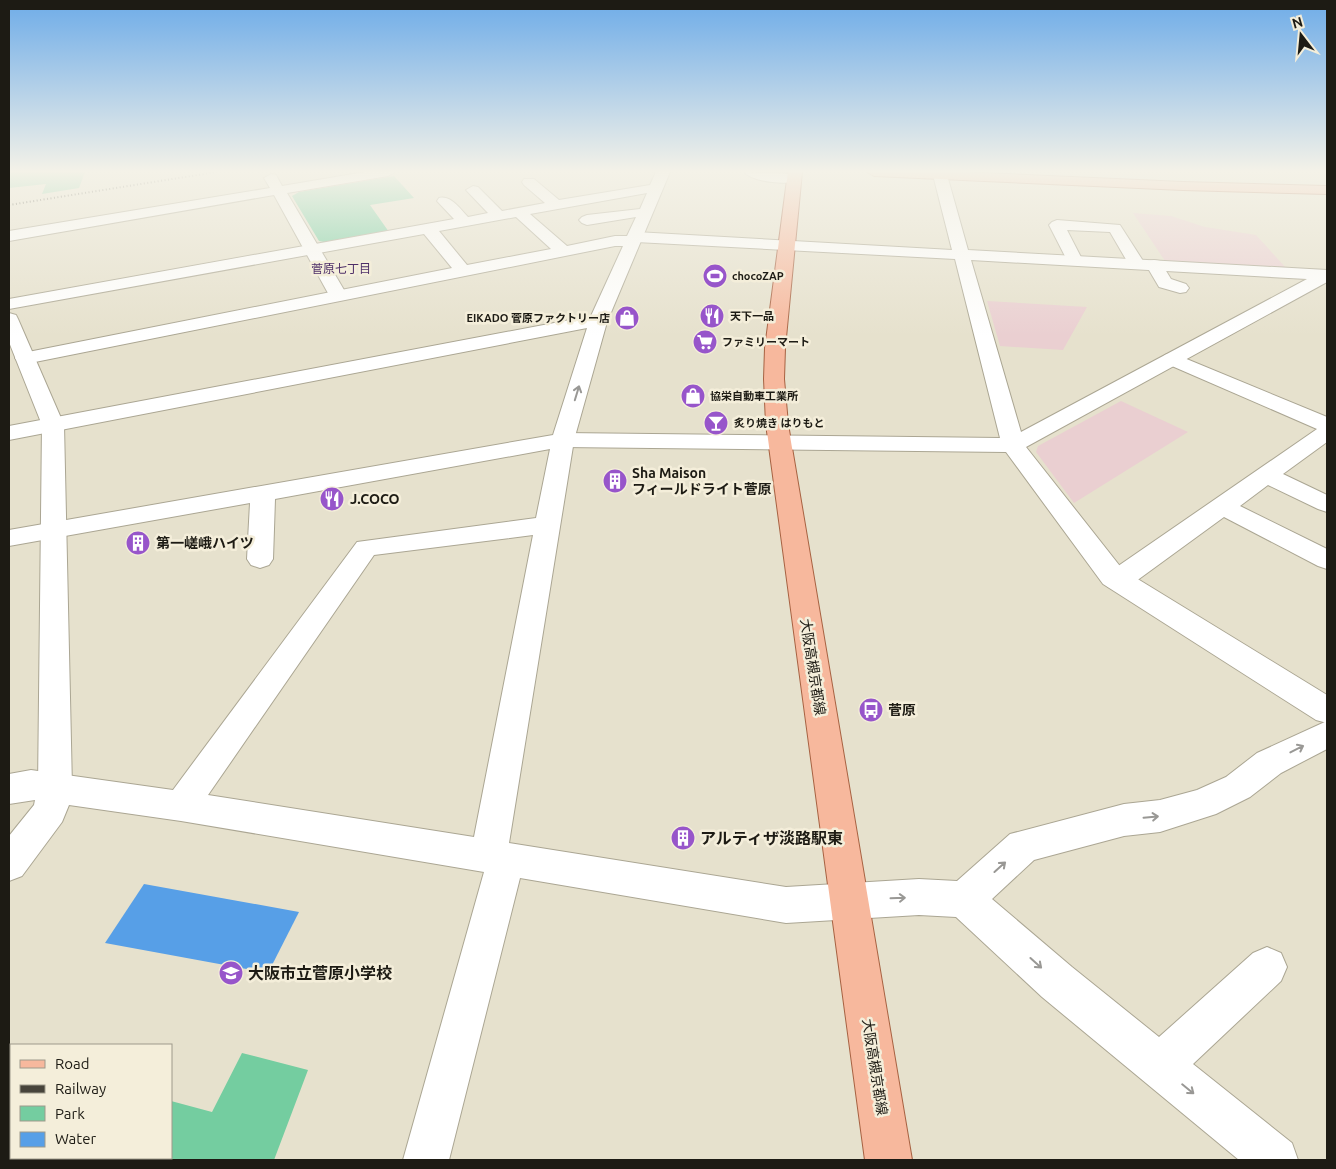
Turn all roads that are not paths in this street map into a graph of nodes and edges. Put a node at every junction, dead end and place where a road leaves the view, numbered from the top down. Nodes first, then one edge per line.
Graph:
1 (53, 227) edge
2 (298, 227) edge
3 (437, 227) edge
4 (536, 227) edge
5 (640, 227) edge
6 (788, 227) edge
7 (954, 227) edge
8 (1058, 227) edge
9 (1114, 227) edge
10 (428, 228) junction
11 (9, 236) edge
12 (635, 239) junction
13 (786, 245) junction
14 (311, 249) junction
15 (563, 251) junction
16 (961, 254) junction
17 (1075, 261) junction
18 (1146, 265) junction
19 (463, 271) junction
20 (1327, 275) edge
21 (1180, 288) dead end
22 (338, 295) junction
23 (9, 304) edge
24 (9, 319) edge
25 (598, 322) junction
26 (25, 358) junction
27 (1172, 359) junction
28 (53, 425) junction
29 (1327, 425) edge
30 (1327, 432) edge
31 (9, 434) edge
32 (563, 440) junction
33 (780, 442) junction
34 (1013, 445) junction
35 (1267, 476) junction
36 (263, 493) junction
37 (1327, 504) edge
38 (1223, 507) junction
39 (548, 525) junction
40 (54, 531) junction
41 (9, 538) edge
42 (260, 559) dead end
43 (1327, 560) edge
44 (1118, 580) junction
45 (1327, 711) edge
46 (1327, 734) edge
47 (55, 788) junction
48 (9, 790) edge
49 (181, 806) junction
50 (497, 857) junction
51 (9, 864) edge
52 (964, 899) junction
53 (849, 900) junction
54 (1267, 967) dead end
55 (1159, 1066) junction
56 (426, 1160) edge
57 (889, 1160) edge
58 (1275, 1160) edge

1 - 11 street
2 - 14 street
3 - 10 street
4 - 15 street
5 - 12 street
6 - 13 main road, 大阪高槻京都線
7 - 16 street
8 - 17 street
9 - 18 street
10 - 14 street
10 - 19 street
12 - 13 street
12 - 15 street
12 - 25 street
13 - 16 street
13 - 33 main road, 大阪高槻京都線
14 - 22 street
14 - 23 street
15 - 19 street
16 - 17 street
16 - 34 street
17 - 18 street
18 - 20 street
18 - 21 street
19 - 22 street
20 - 27 street
22 - 26 street
24 - 26 street
25 - 28 street
32 -> 25 street
26 - 28 street
27 - 29 street
27 - 34 street
28 - 31 street
28 - 40 street
30 - 35 street
32 - 33 street
32 - 36 street
32 - 39 street
33 - 34 street
33 - 53 main road, 大阪高槻京都線
34 - 44 street
35 - 37 street
35 - 38 street
36 - 40 street
36 - 42 street
38 - 43 street
38 - 44 street
39 - 49 street
39 - 50 street
40 - 41 street
40 - 47 street
44 - 45 street
52 -> 46 street
47 - 48 street
47 - 49 street
47 - 51 street
49 - 50 street
50 - 53 street
50 - 56 street
53 -> 52 street
52 -> 55 street
53 - 57 main road, 大阪高槻京都線
54 - 55 street
55 -> 58 street

